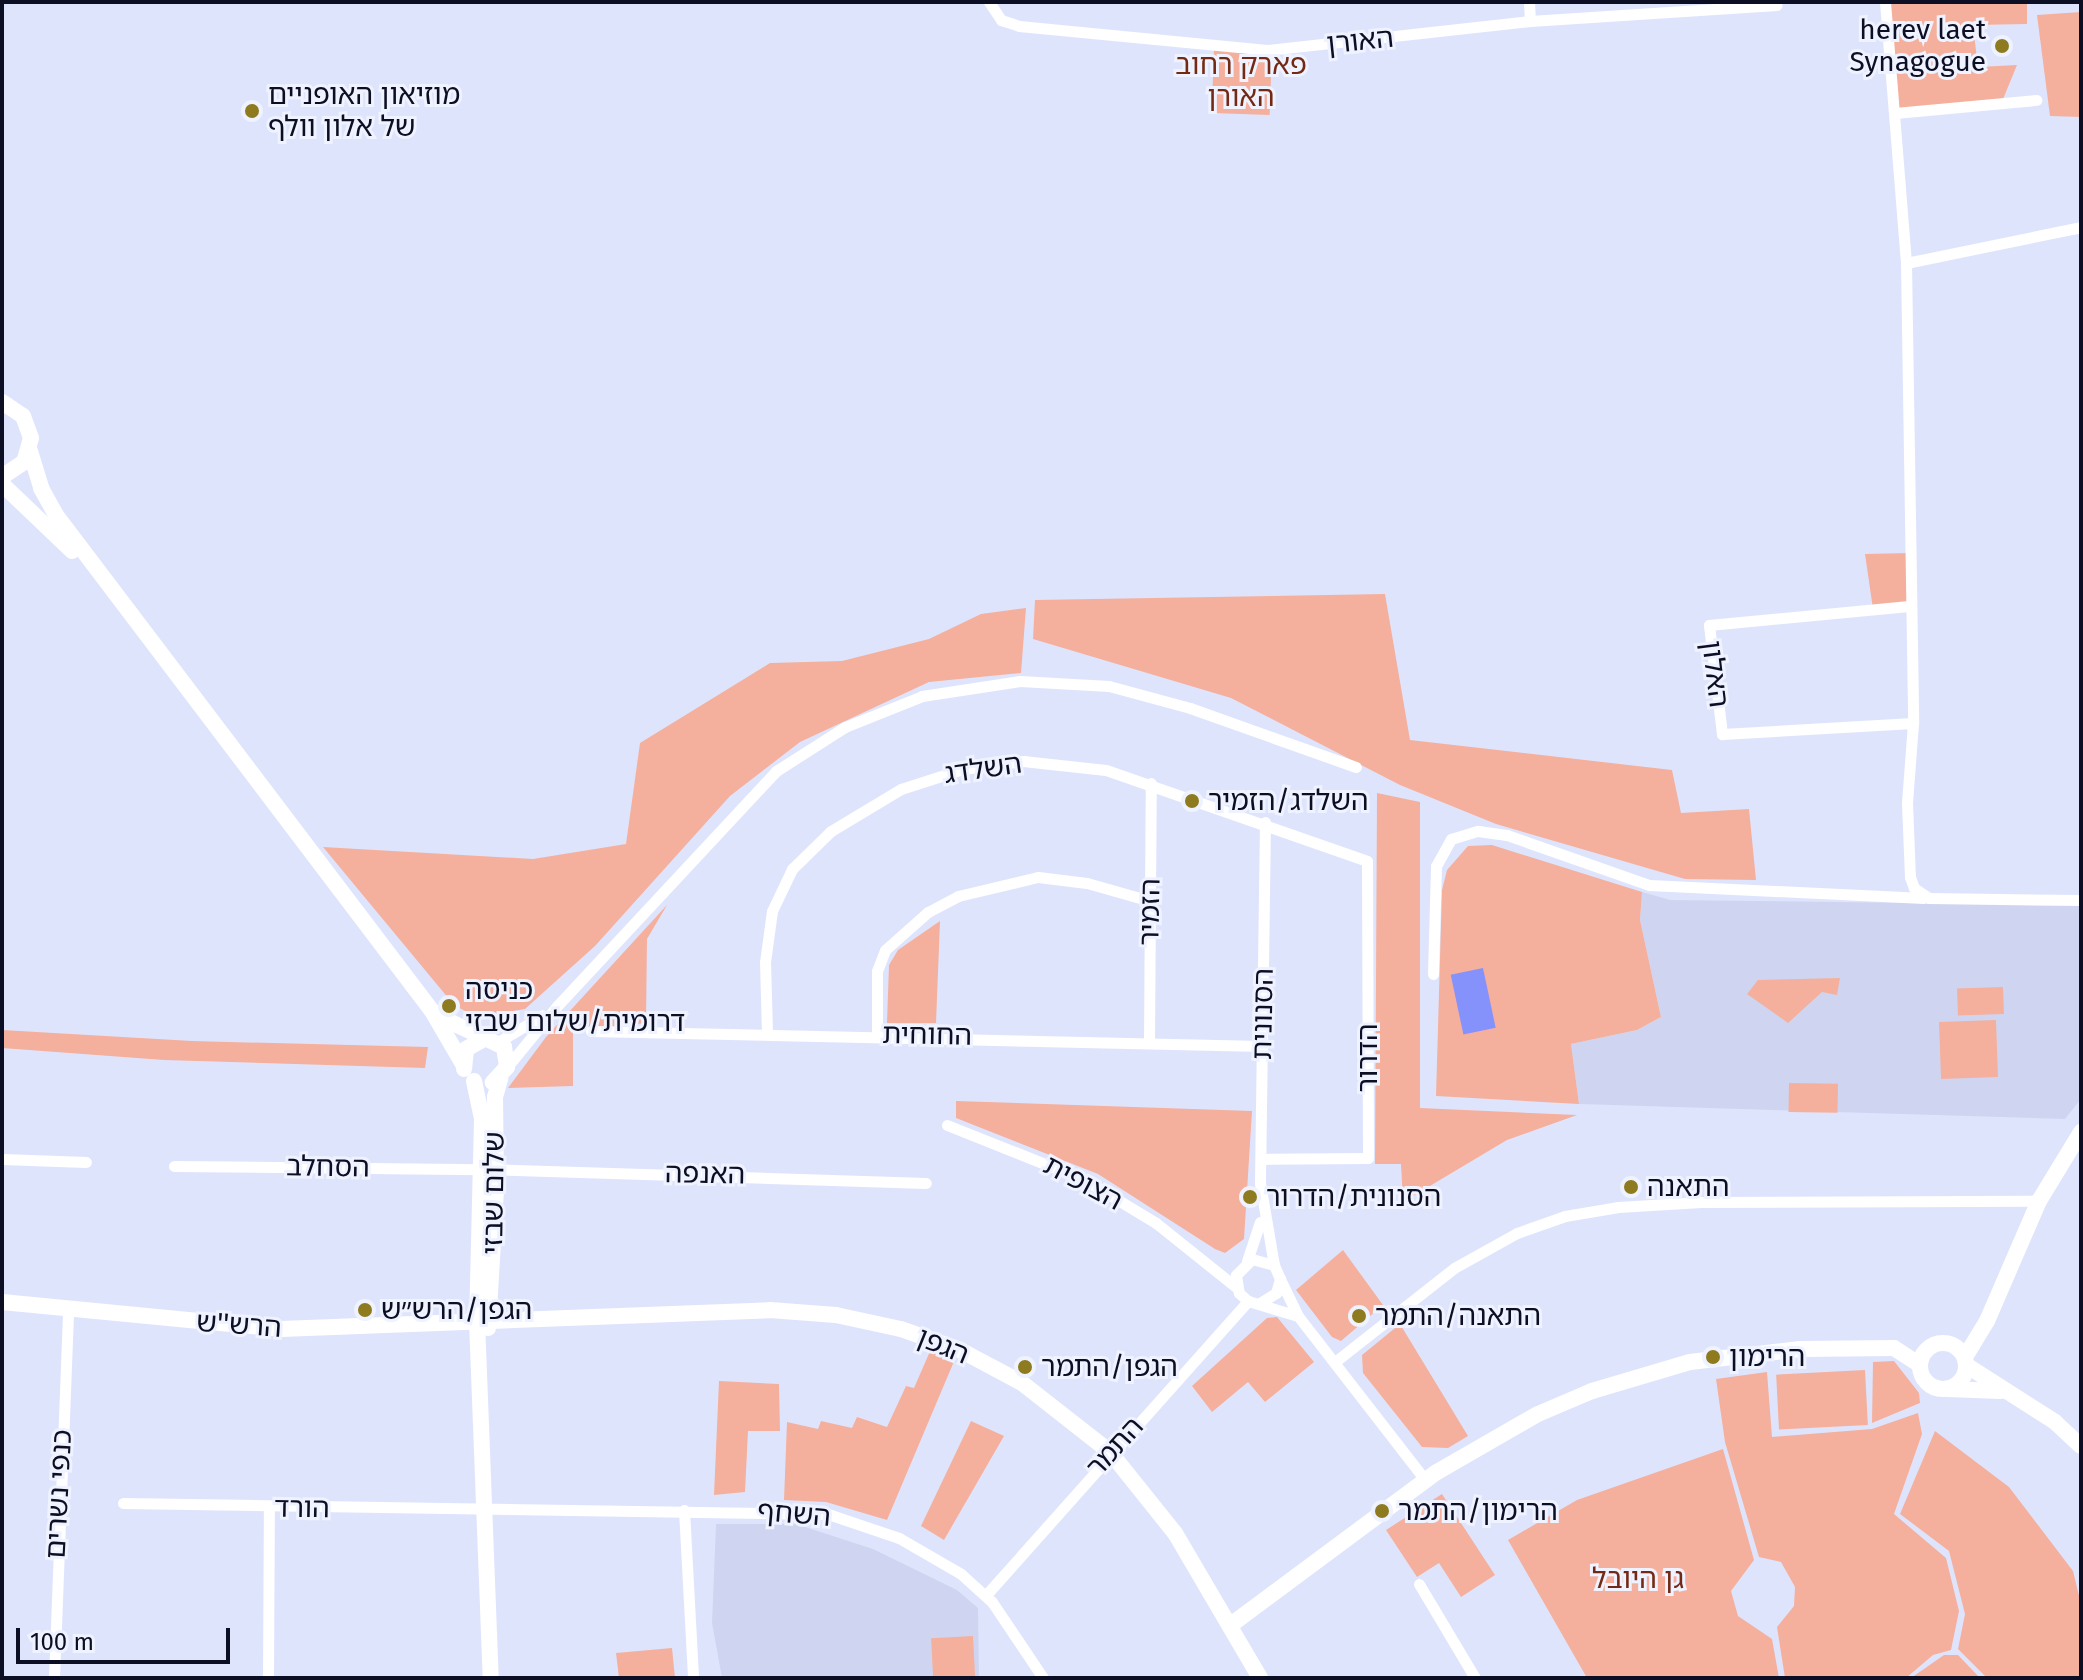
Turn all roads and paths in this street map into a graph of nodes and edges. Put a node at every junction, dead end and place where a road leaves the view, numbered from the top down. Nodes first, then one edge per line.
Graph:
1 (989, 2) edge
2 (1529, 2) edge
3 (1885, 2) edge
4 (1776, 5) dead end
5 (1530, 21) junction
6 (2036, 100) dead end
7 (1895, 113) junction
8 (2081, 227) edge
9 (1906, 263) junction
10 (2, 402) edge
11 (30, 451) junction
12 (2, 477) edge
13 (2, 484) edge
14 (105, 583) junction
15 (1909, 606) junction
16 (1913, 723) junction
17 (1356, 767) dead end
18 (1151, 783) junction
19 (1265, 822) junction
20 (1359, 855) joint
21 (1929, 898) junction
22 (2081, 900) edge
23 (1150, 901) junction
24 (1433, 974) dead end
25 (557, 1006) junction
26 (432, 1011) junction
27 (591, 1031) dead end
28 (767, 1033) junction
29 (877, 1034) junction
30 (491, 1041) junction
31 (1149, 1041) junction
32 (1262, 1046) junction
33 (464, 1066) junction
34 (504, 1073) junction
35 (474, 1081) junction
36 (947, 1125) dead end
37 (2081, 1132) edge
38 (2, 1159) edge
39 (1261, 1159) junction
40 (86, 1162) dead end
41 (174, 1166) dead end
42 (490, 1169) junction
43 (926, 1183) dead end
44 (2039, 1201) junction
45 (1262, 1205) junction
46 (1208, 1261) junction
47 (1244, 1264) junction
48 (1274, 1265) junction
49 (1280, 1279) junction
50 (1236, 1287) junction
51 (2, 1302) edge
52 (1254, 1302) junction
53 (68, 1310) junction
54 (1298, 1316) junction
55 (483, 1320) junction
56 (1987, 1321) junction
57 (1951, 1344) junction
58 (1336, 1361) junction
59 (1966, 1361) junction
60 (1919, 1364) junction
61 (1943, 1389) junction
62 (2003, 1391) junction
63 (2081, 1446) edge
64 (1110, 1452) junction
65 (1426, 1481) junction
66 (123, 1503) dead end
67 (269, 1508) junction
68 (481, 1510) junction
69 (684, 1510) junction
70 (1419, 1584) dead end
71 (986, 1595) junction
72 (1232, 1624) junction
73 (54, 1678) edge
74 (268, 1678) edge
75 (491, 1678) edge
76 (693, 1678) edge
77 (1043, 1678) edge
78 (1260, 1678) edge
79 (1475, 1678) edge

1 - 5 street, האורן
2 - 5 street
3 - 7 street
4 - 5 street, האורן
6 - 7 street
7 - 9 street
8 - 9 street
9 - 15 street
10 - 11 street
11 - 12 street
11 - 14 street
13 - 14 street
14 - 26 street
15 - 16 street
15 - 16 street, האלון
16 - 21 street
17 - 25 street
18 - 19 street, השלדג
18 - 23 street, הזמיר
18 - 28 street, השלדג
19 - 20 street, השלדג
19 - 32 street, הסנונית
20 - 39 street, הדרור
21 - 22 street
21 - 24 street
23 - 29 street
23 - 31 street, הזמיר
25 - 30 street
25 - 34 street
26 - 30 street
26 - 33 street
27 - 28 street, החוחית
28 - 29 street, החוחית
29 - 31 street, החוחית
30 - 33 street
30 - 34 street
31 - 32 street, החוחית
32 - 39 street, הסנונית
33 - 35 street
34 - 35 street
34 - 42 street, שלום שבזי
35 - 42 street, שלום שבזי
36 - 46 street, הצופית
37 - 44 street
38 - 40 street
39 - 45 street, הסנונית
41 - 42 street, הסחלב
42 - 43 street, האנפה
42 - 55 street, שלום שבזי
44 - 56 street
44 - 58 street
45 - 47 street, הסנונית
45 - 48 street, הסנונית
46 - 47 street, הצופית
46 - 50 street, הצופית
47 - 48 street
47 - 50 street
48 - 49 street
49 - 52 street
49 - 54 street
50 - 52 street
51 - 53 street, הרש''ש
52 - 54 street
52 - 64 street, התמר
53 - 55 street, הרש''ש
53 - 73 street, כנפי נשרים
54 - 58 street
55 - 64 street, הגפן
55 - 68 street, שלום שבזי
56 - 57 street
56 - 59 street
57 - 59 street
57 - 60 street
58 - 65 street
59 - 61 street
59 - 62 street
60 - 61 street
60 - 65 street
61 - 62 street
62 - 63 street
64 - 71 street, התמר
64 - 72 street, הגפן
65 - 72 street
66 - 67 street, הורד
67 - 68 street, הורד
67 - 74 street
68 - 69 street, השחף
68 - 75 street, שלום שבזי
69 - 71 street, השחף
69 - 76 street
70 - 79 street
71 - 77 street, השחף
72 - 78 street, הגפן

